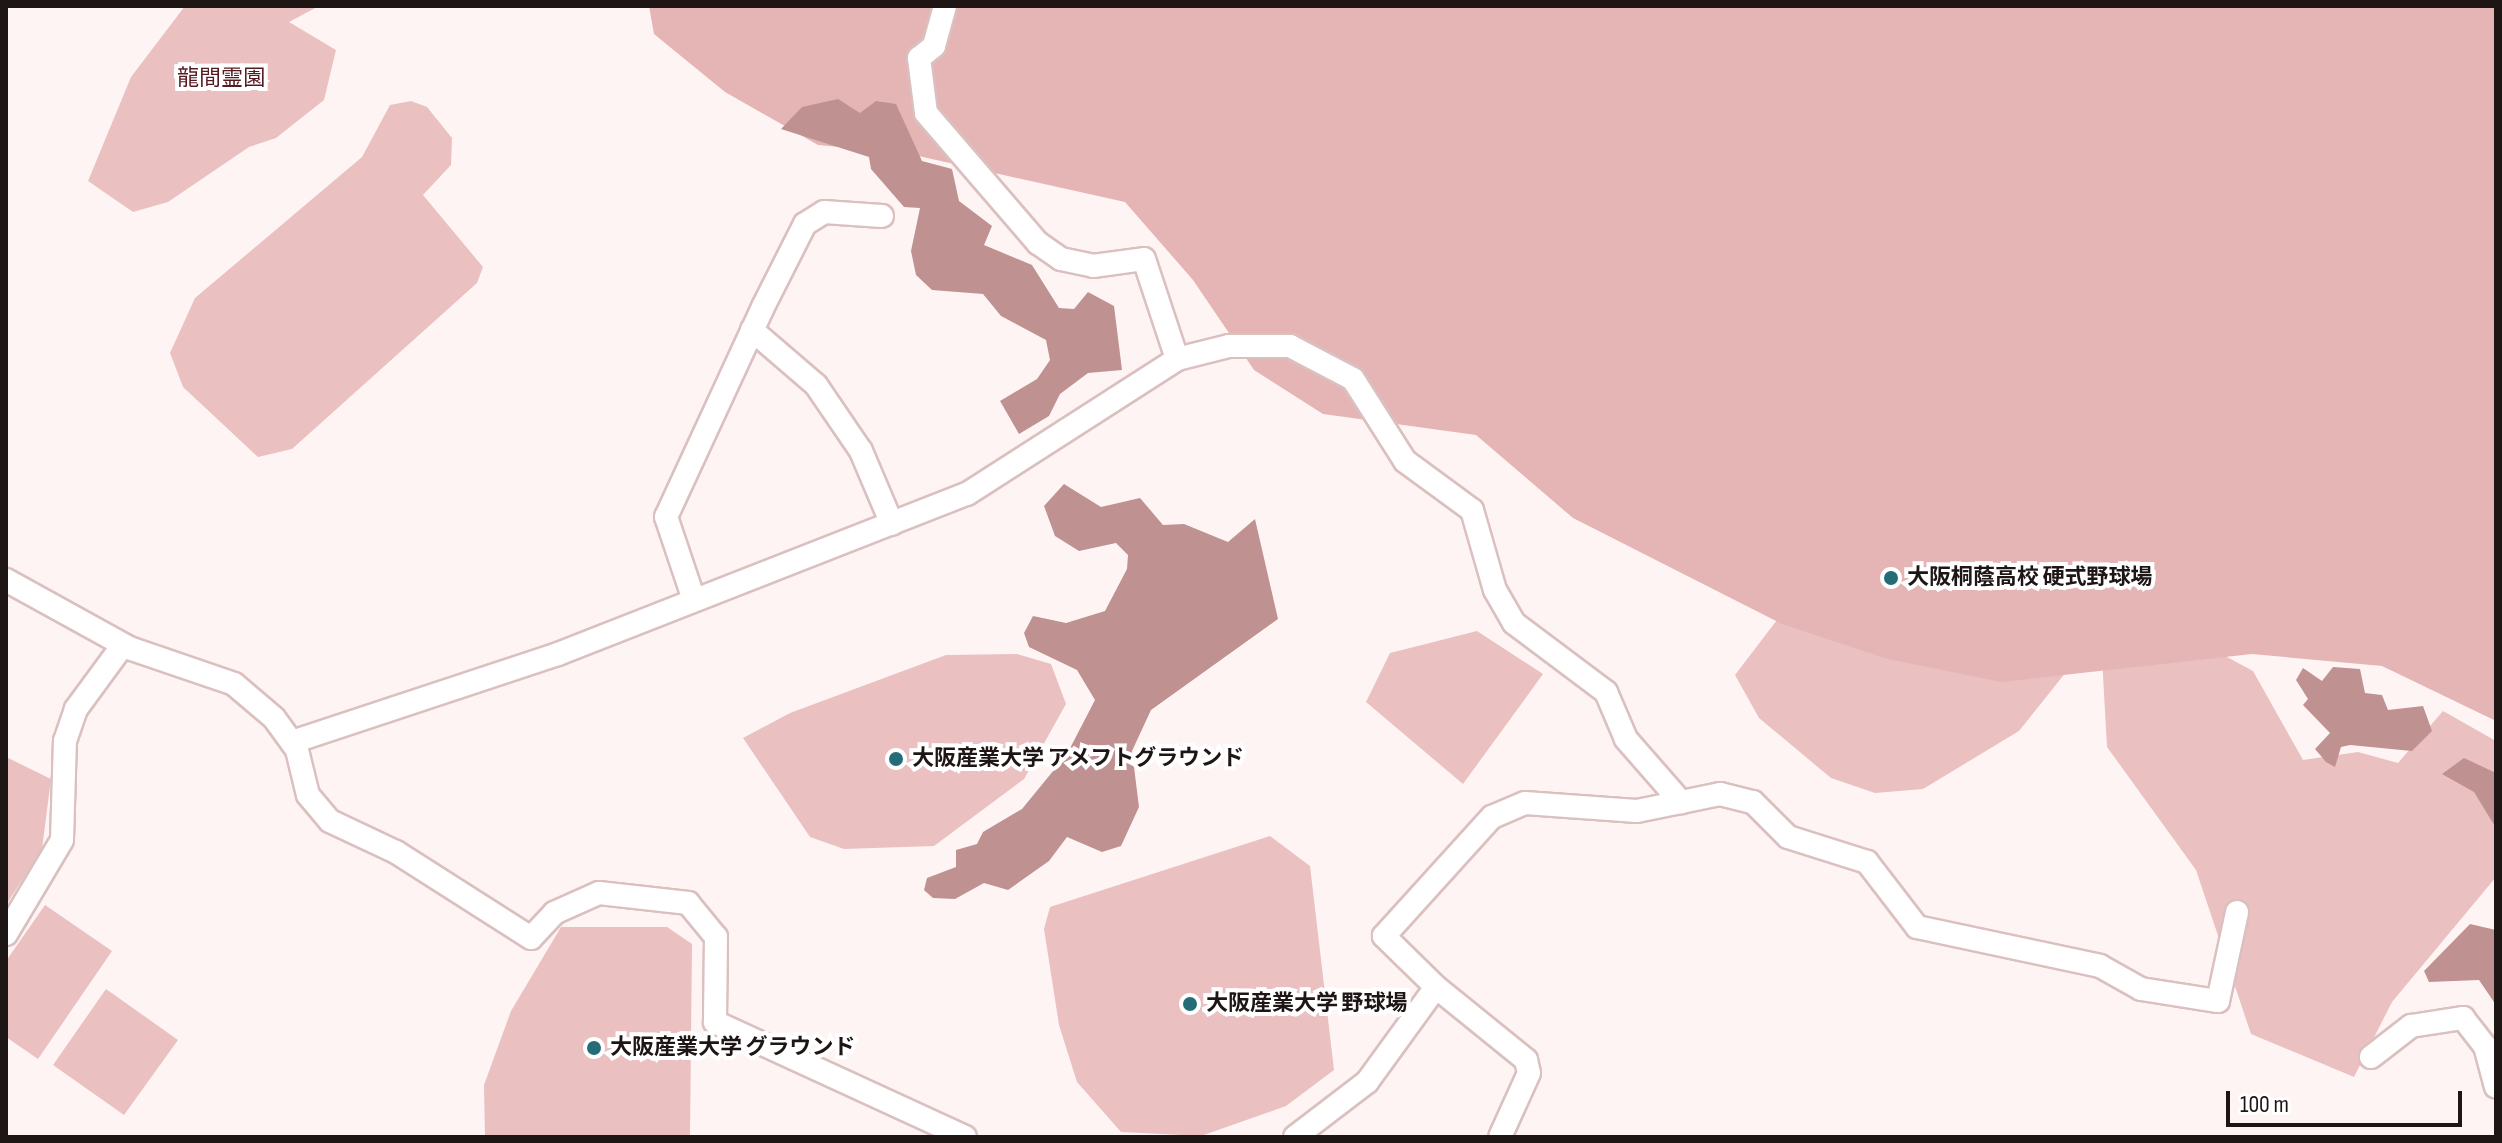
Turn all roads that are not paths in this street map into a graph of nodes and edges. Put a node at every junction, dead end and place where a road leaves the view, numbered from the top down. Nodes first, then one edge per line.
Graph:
1 (945, 6) edge
2 (882, 216) dead end
3 (752, 330) junction
4 (1177, 359) junction
5 (892, 524) junction
6 (6, 580) edge
7 (694, 600) junction
8 (123, 645) junction
9 (292, 742) junction
10 (1681, 802) junction
11 (2237, 912) dead end
12 (6, 934) edge
13 (1436, 987) junction
14 (2371, 1057) dead end
15 (2496, 1087) edge
16 (965, 1137) edge
17 (1295, 1137) edge
18 (1500, 1137) edge

1 - 4 street
2 - 3 street
3 - 5 street
3 - 7 street
4 - 5 street
4 - 10 street
5 - 7 street
6 - 8 street
7 - 9 street
8 - 9 street
8 - 12 street
9 - 16 street
10 - 11 street
10 - 13 street
13 - 17 street
13 - 18 street
14 - 15 street

